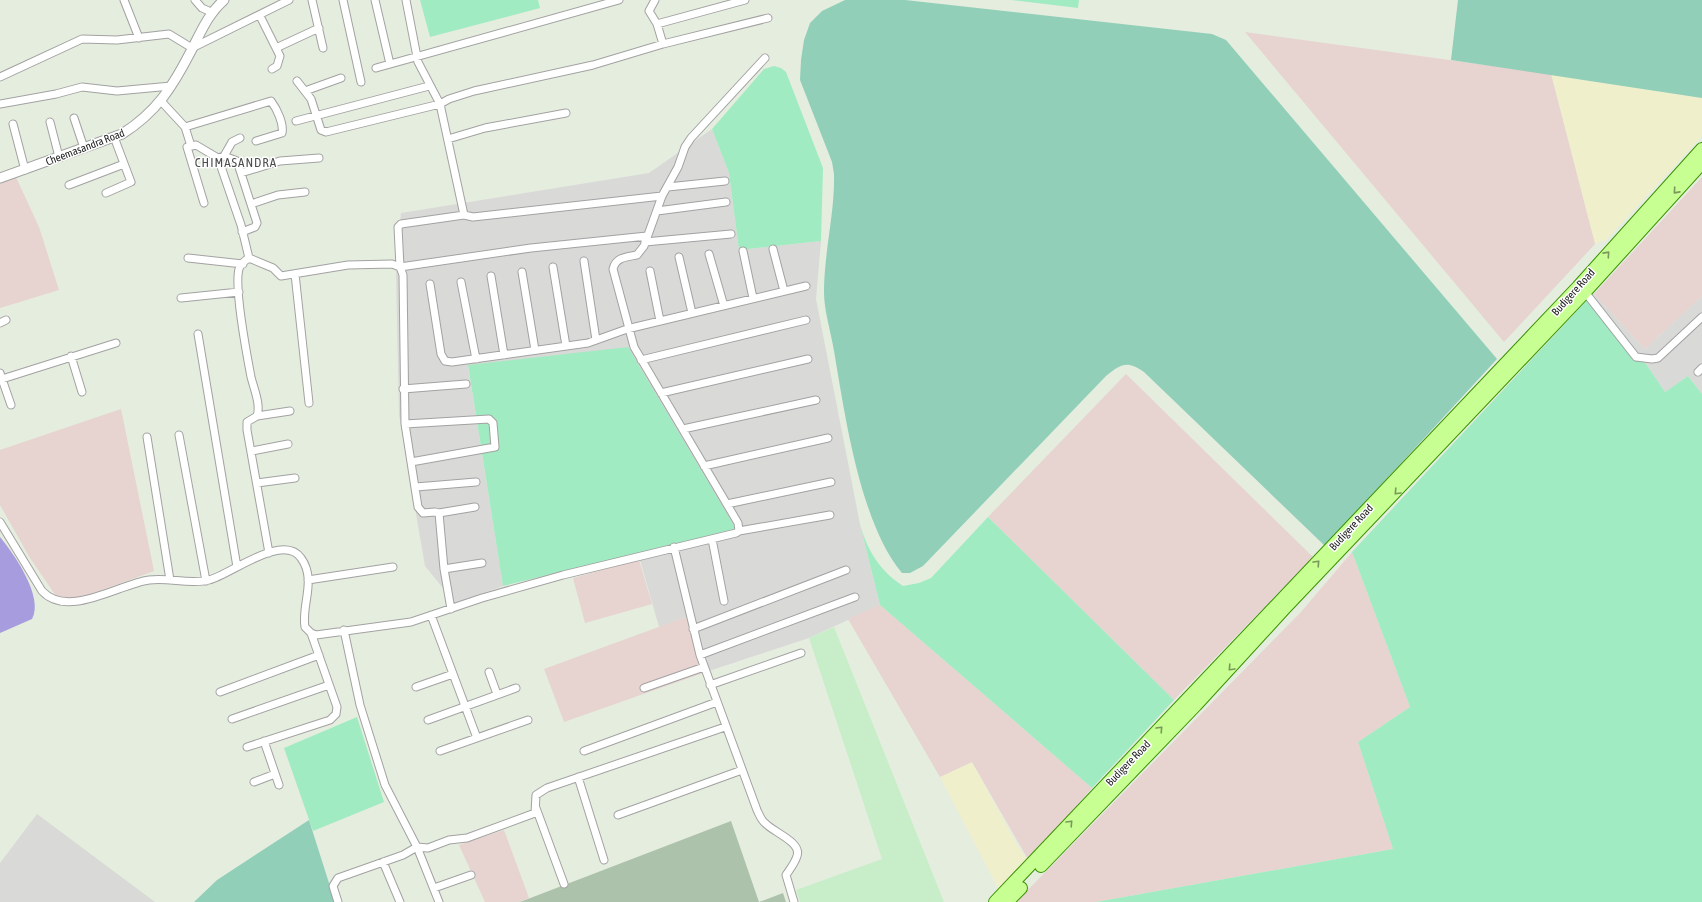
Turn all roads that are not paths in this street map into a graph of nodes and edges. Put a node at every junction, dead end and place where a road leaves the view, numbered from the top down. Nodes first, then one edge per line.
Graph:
1 (124, 0) edge
2 (195, 0) edge
3 (224, 0) edge
4 (289, 0) edge
5 (312, 0) edge
6 (343, 0) edge
7 (375, 0) edge
8 (406, 0) edge
9 (619, 0) edge
10 (655, 0) edge
11 (745, 0) edge
12 (211, 12) junction
13 (260, 16) junction
14 (768, 18) dead end
15 (656, 24) junction
16 (318, 28) junction
17 (139, 38) junction
18 (663, 44) junction
19 (192, 48) junction
20 (276, 48) junction
21 (323, 48) dead end
22 (417, 58) junction
23 (766, 58) dead end
24 (390, 64) junction
25 (376, 68) dead end
26 (272, 69) dead end
27 (0, 77) edge
28 (341, 78) dead end
29 (297, 81) dead end
30 (361, 82) dead end
31 (171, 86) junction
32 (429, 86) junction
33 (304, 91) junction
34 (160, 100) junction
35 (0, 104) edge
36 (440, 104) junction
37 (566, 113) dead end
38 (316, 116) junction
39 (74, 118) dead end
40 (296, 121) dead end
41 (50, 122) dead end
42 (13, 124) dead end
43 (185, 128) junction
44 (114, 137) junction
45 (240, 138) dead end
46 (448, 139) junction
47 (256, 141) dead end
48 (191, 146) junction
49 (84, 148) junction
50 (1702, 149) edge
51 (59, 157) junction
52 (221, 157) junction
53 (319, 158) dead end
54 (1702, 163) edge
55 (124, 164) junction
56 (25, 170) junction
57 (241, 173) junction
58 (0, 178) edge
59 (725, 181) dead end
60 (69, 185) dead end
61 (668, 187) junction
62 (305, 192) dead end
63 (106, 193) dead end
64 (662, 196) junction
65 (204, 202) dead end
66 (726, 202) dead end
67 (251, 204) junction
68 (657, 211) junction
69 (464, 214) junction
70 (242, 232) junction
71 (731, 234) dead end
72 (646, 239) junction
73 (773, 249) dead end
74 (743, 251) dead end
75 (709, 254) dead end
76 (679, 257) dead end
77 (188, 258) dead end
78 (249, 258) junction
79 (584, 261) dead end
80 (243, 264) junction
81 (400, 267) junction
82 (553, 267) dead end
83 (650, 271) dead end
84 (522, 272) dead end
85 (294, 274) junction
86 (491, 276) dead end
87 (461, 282) dead end
88 (430, 284) dead end
89 (806, 286) dead end
90 (784, 291) junction
91 (238, 292) junction
92 (1585, 292) junction
93 (181, 298) dead end
94 (754, 298) junction
95 (724, 306) junction
96 (692, 313) junction
97 (1702, 317) edge
98 (806, 320) dead end
99 (660, 321) junction
100 (627, 329) junction
101 (198, 334) dead end
102 (596, 340) junction
103 (116, 343) dead end
104 (566, 346) junction
105 (535, 350) junction
106 (504, 355) junction
107 (71, 356) junction
108 (476, 359) junction
109 (808, 359) dead end
110 (641, 360) junction
111 (1, 376) edge
112 (466, 384) dead end
113 (404, 389) junction
114 (82, 392) dead end
115 (661, 393) junction
116 (816, 400) dead end
117 (309, 403) dead end
118 (11, 406) dead end
119 (290, 411) dead end
120 (257, 416) junction
121 (405, 424) junction
122 (683, 429) junction
123 (180, 435) dead end
124 (147, 437) dead end
125 (828, 438) dead end
126 (288, 444) dead end
127 (252, 451) junction
128 (411, 462) junction
129 (704, 466) junction
130 (295, 478) dead end
131 (476, 482) dead end
132 (831, 482) dead end
133 (257, 483) junction
134 (416, 487) junction
135 (727, 504) junction
136 (475, 507) dead end
137 (439, 513) junction
138 (830, 515) dead end
139 (0, 522) edge
140 (739, 531) junction
141 (712, 539) junction
142 (674, 547) junction
143 (269, 552) junction
144 (482, 563) dead end
145 (237, 567) junction
146 (393, 567) dead end
147 (444, 569) junction
148 (846, 570) dead end
149 (170, 580) junction
150 (308, 580) junction
151 (206, 581) junction
152 (855, 597) dead end
153 (724, 601) dead end
154 (451, 608) junction
155 (432, 615) junction
156 (693, 629) junction
157 (344, 630) junction
158 (311, 633) junction
159 (801, 653) dead end
160 (319, 655) junction
161 (700, 655) junction
162 (704, 667) junction
163 (489, 672) dead end
164 (453, 674) junction
165 (710, 684) junction
166 (329, 685) junction
167 (416, 688) dead end
168 (516, 688) dead end
169 (644, 688) dead end
170 (220, 692) dead end
171 (497, 694) junction
172 (717, 702) junction
173 (465, 706) junction
174 (232, 719) dead end
175 (428, 720) dead end
176 (528, 720) dead end
177 (725, 727) junction
178 (477, 738) junction
179 (264, 741) junction
180 (247, 747) dead end
181 (440, 751) dead end
182 (584, 751) dead end
183 (742, 770) junction
184 (275, 774) junction
185 (578, 777) junction
186 (254, 782) dead end
187 (279, 785) dead end
188 (535, 806) junction
189 (618, 815) dead end
190 (416, 847) junction
191 (604, 860) dead end
192 (383, 862) junction
193 (471, 875) dead end
194 (564, 884) dead end
195 (434, 888) junction
196 (338, 902) edge
197 (400, 902) edge
198 (439, 902) edge
199 (794, 902) edge
200 (995, 902) edge
201 (1007, 902) edge

1 - 17 street
2 - 12 street
3 - 12 street, Cheemasandra Road
4 - 13 street
5 - 16 street
6 - 30 street
7 - 24 street
8 - 22 street
9 - 22 street
10 - 15 street
11 - 15 street
12 - 19 street, Cheemasandra Road
13 - 19 street
13 - 20 street
14 - 18 street
15 - 18 street
16 - 20 street
16 - 21 street
17 - 19 street
17 - 27 street
18 - 36 street
19 - 31 street, Cheemasandra Road
20 - 26 street
22 - 24 street
22 - 32 street
23 - 61 street
24 - 25 street
28 - 33 street
29 - 33 street
31 - 34 street, Cheemasandra Road
31 - 35 street
32 - 36 street
32 - 38 street
33 - 38 street
34 - 43 street
34 - 44 street, Cheemasandra Road
36 - 38 street
36 - 46 street
37 - 46 street
38 - 40 street
39 - 49 street
41 - 51 street
42 - 56 street
43 - 47 street
43 - 48 street
44 - 49 street, Cheemasandra Road
44 - 55 street
45 - 52 street
46 - 69 street
48 - 52 street
48 - 65 street
49 - 51 street, Cheemasandra Road
200 -> 50 main road, Budigere Road
51 - 56 street, Cheemasandra Road
52 - 57 street
52 - 70 street
53 - 57 street
54 -> 92 main road, Budigere Road
55 - 60 street
55 - 63 street
56 - 58 street, Cheemasandra Road
57 - 67 street
59 - 61 street
61 - 64 street
62 - 67 street
64 - 68 street
64 - 69 street
66 - 68 street
67 - 70 street
68 - 72 street
69 - 81 street
70 - 78 street
71 - 72 street
72 - 81 street
72 - 100 street
73 - 90 street
74 - 94 street
75 - 95 street
76 - 96 street
77 - 80 street
78 - 80 street
78 - 85 street
79 - 102 street
80 - 91 street
81 - 85 street
81 - 113 street
82 - 104 street
83 - 99 street
84 - 105 street
85 - 117 street
86 - 106 street
87 - 108 street
88 - 108 street
89 - 90 street
90 - 94 street
91 - 93 street
91 - 120 street
92 - 97 street
92 -> 201 main road, Budigere Road
94 - 95 street
95 - 96 street
96 - 99 street
98 - 110 street
99 - 100 street
100 - 102 street
100 - 110 street
101 - 145 street
102 - 104 street
103 - 107 street
104 - 105 street
105 - 106 street
106 - 108 street
107 - 111 street
107 - 114 street
109 - 115 street
110 - 115 street
111 - 118 street
112 - 113 street
113 - 121 street
115 - 122 street
116 - 122 street
119 - 120 street
120 - 127 street
121 - 128 street
121 - 128 street
122 - 129 street
123 - 151 street
124 - 149 street
125 - 129 street
126 - 127 street
127 - 133 street
128 - 134 street
129 - 135 street
130 - 133 street
131 - 134 street
132 - 135 street
133 - 143 street
134 - 137 street
135 - 140 street
136 - 137 street
137 - 147 street
138 - 140 street
139 - 149 street
140 - 141 street
141 - 142 street
141 - 153 street
142 - 154 street
142 - 156 street
143 - 145 street
143 - 150 street
144 - 147 street
145 - 151 street
146 - 150 street
147 - 154 street
148 - 156 street
149 - 151 street
150 - 158 street
152 - 161 street
154 - 155 street
155 - 157 street
155 - 164 street
156 - 161 street
157 - 158 street
157 - 190 street
158 - 160 street
159 - 165 street
160 - 166 street
160 - 170 street
161 - 162 street
162 - 165 street
162 - 169 street
163 - 171 street
164 - 167 street
164 - 173 street
165 - 172 street
166 - 174 street
166 - 179 street
168 - 171 street
171 - 173 street
172 - 177 street
172 - 182 street
173 - 175 street
173 - 178 street
176 - 178 street
177 - 183 street
177 - 185 street
178 - 181 street
179 - 180 street
179 - 184 street
183 - 189 street
183 - 199 street
184 - 186 street
184 - 187 street
185 - 188 street
185 - 191 street
188 - 190 street
188 - 194 street
190 - 192 street
190 - 195 street
192 - 196 street
192 - 197 street
193 - 195 street
195 - 198 street

